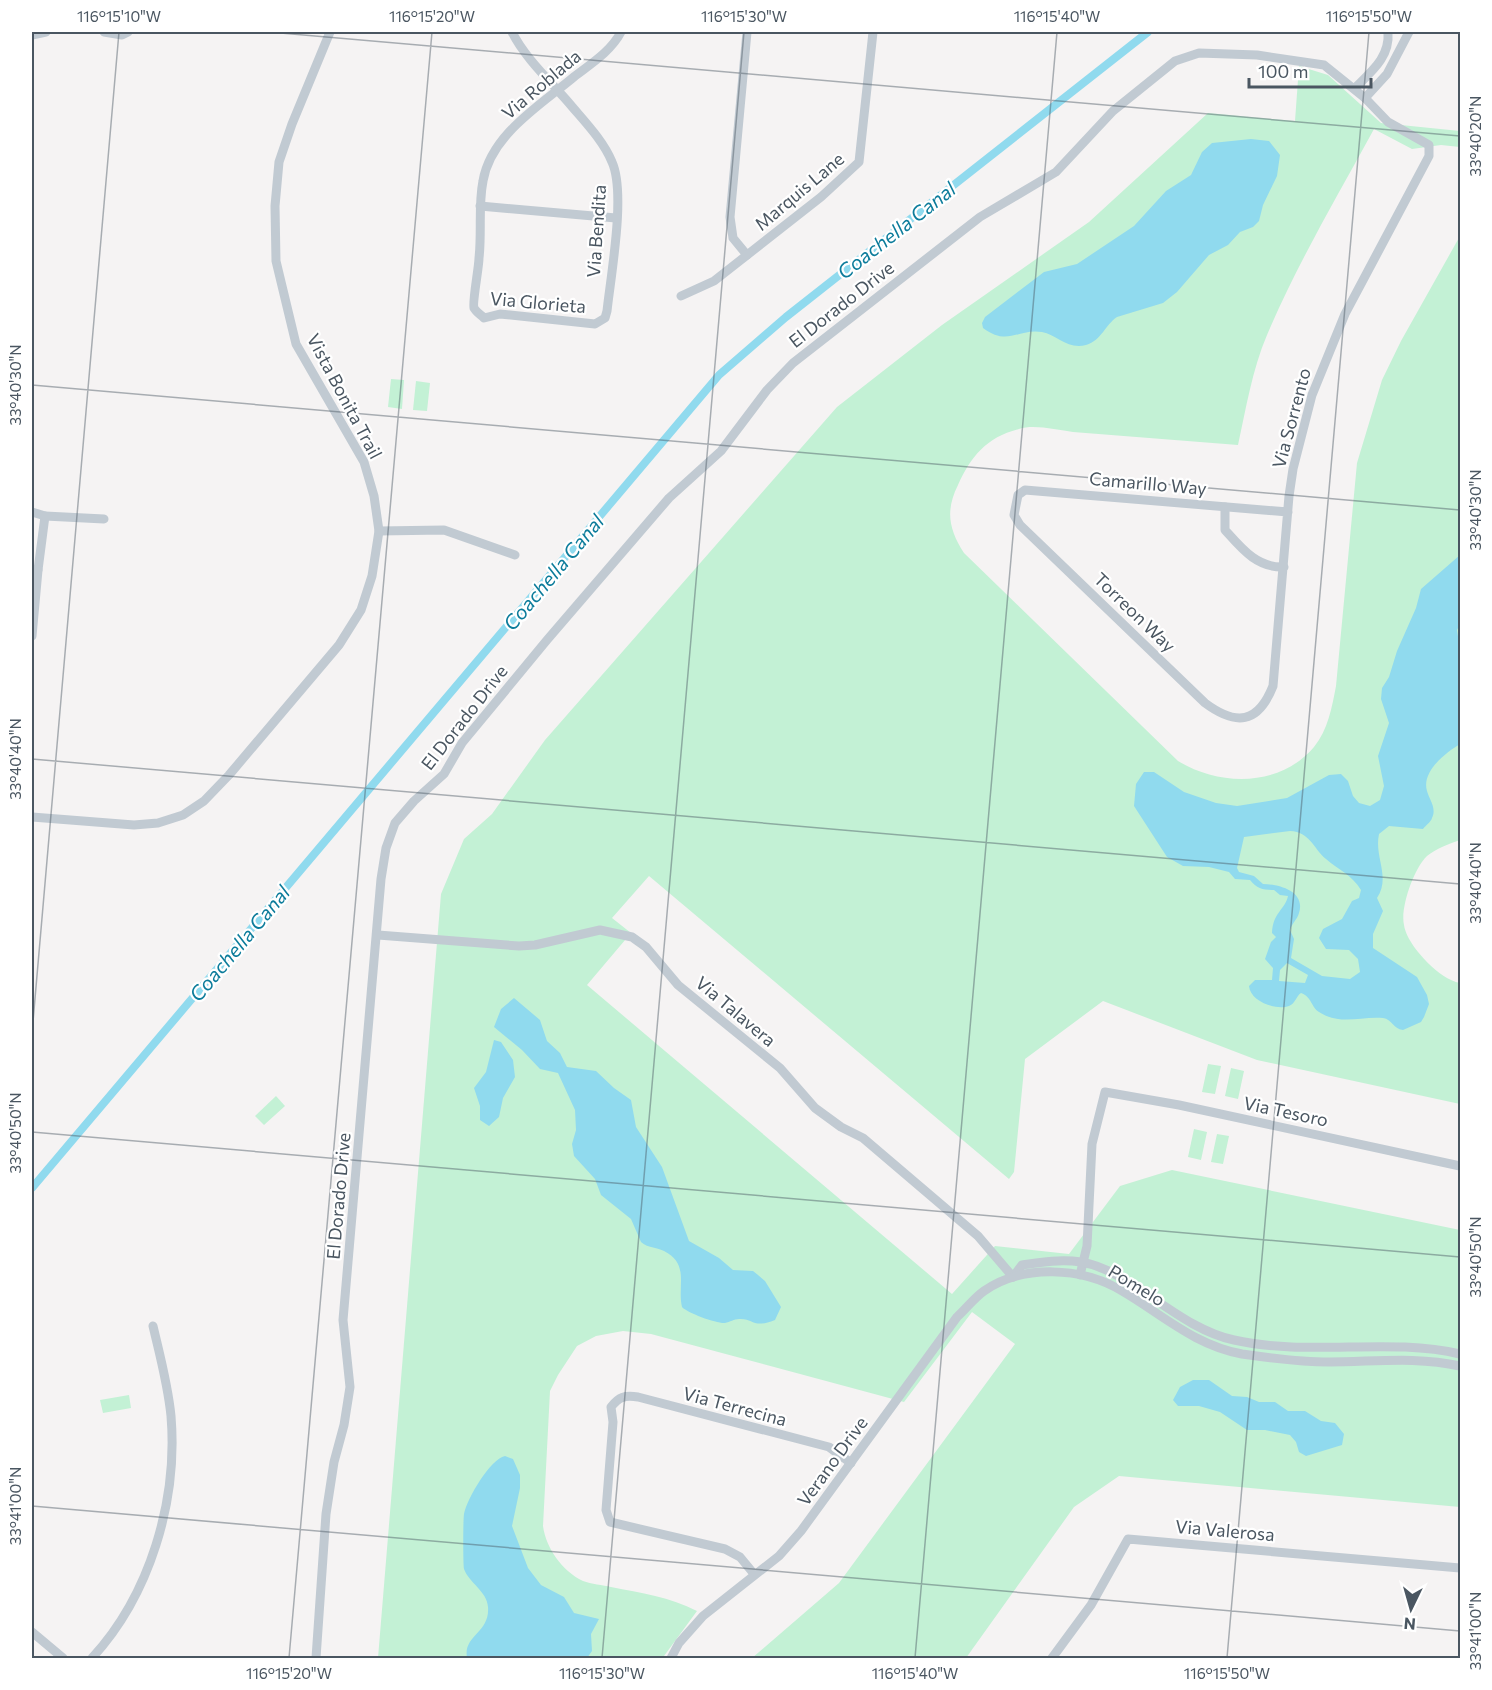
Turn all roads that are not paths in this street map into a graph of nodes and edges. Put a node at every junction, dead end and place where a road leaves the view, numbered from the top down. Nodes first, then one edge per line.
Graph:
1 (46, 32) edge
2 (104, 32) edge
3 (128, 32) edge
4 (330, 32) edge
5 (512, 32) edge
6 (621, 32) edge
7 (747, 32) edge
8 (873, 32) edge
9 (1409, 32) edge
10 (32, 35) edge
11 (1389, 35) edge
12 (1404, 43) junction
13 (1354, 88) junction
14 (558, 91) junction
15 (1365, 98) junction
16 (1429, 145) joint
17 (480, 207) junction
18 (616, 218) junction
19 (747, 255) junction
20 (681, 296) dead end
21 (474, 308) joint
22 (600, 322) joint
23 (1015, 506) joint
24 (1225, 507) junction
25 (32, 512) edge
26 (1288, 512) junction
27 (45, 516) junction
28 (104, 519) dead end
29 (379, 531) junction
30 (515, 555) dead end
31 (1284, 567) junction
32 (35, 570) edge
33 (32, 636) edge
34 (1251, 716) joint
35 (32, 817) edge
36 (378, 935) junction
37 (1461, 1166) edge
38 (1083, 1262) junction
39 (1080, 1275) junction
40 (1013, 1277) junction
41 (153, 1326) dead end
42 (1461, 1354) edge
43 (1461, 1366) edge
44 (851, 1463) junction
45 (1461, 1568) edge
46 (754, 1574) junction
47 (32, 1632) edge
48 (63, 1659) edge
49 (92, 1659) edge
50 (316, 1659) edge
51 (671, 1659) edge
52 (1052, 1659) edge

1 - 10 street
2 - 3 street
4 - 29 street, Vista Bonita Trail
5 - 14 street, Via Bendita
6 - 14 street, Via Roblada
7 - 19 street
8 - 19 street, Marquis Lane
9 - 12 street
11 - 12 street
11 - 13 street
12 - 15 street
13 - 15 street, El Dorado Drive
13 - 36 street, El Dorado Drive
14 - 17 street, Via Roblada
14 - 18 street, Via Bendita
15 - 16 street, El Dorado Drive
16 - 26 street, Via Sorrento
17 - 18 street
17 - 21 street, Via Roblada
18 - 22 street, Via Bendita
19 - 20 street, Marquis Lane
21 - 22 street, Via Glorieta
23 - 24 street, Camarillo Way
23 - 34 street, Torreon Way
24 - 26 street, Camarillo Way
24 - 31 street
25 - 27 street
26 - 31 street, Via Sorrento
27 - 28 street
27 - 32 street
29 - 30 street
29 - 35 street, Vista Bonita Trail
31 - 34 street, Via Sorrento
32 - 33 street
36 - 40 street, Via Talavera
36 - 50 street, El Dorado Drive
37 - 38 street, Via Tesoro
38 - 39 street
38 - 40 street, Pomelo
38 - 42 street, Pomelo
39 - 40 street, Pomelo
39 - 43 street, Pomelo
40 - 44 street, Verano Drive
41 - 49 street
44 - 46 street, Verano Drive
44 - 46 street, Via Terrecina
45 - 52 street, Via Valerosa
46 - 51 street, Verano Drive
47 - 48 street

